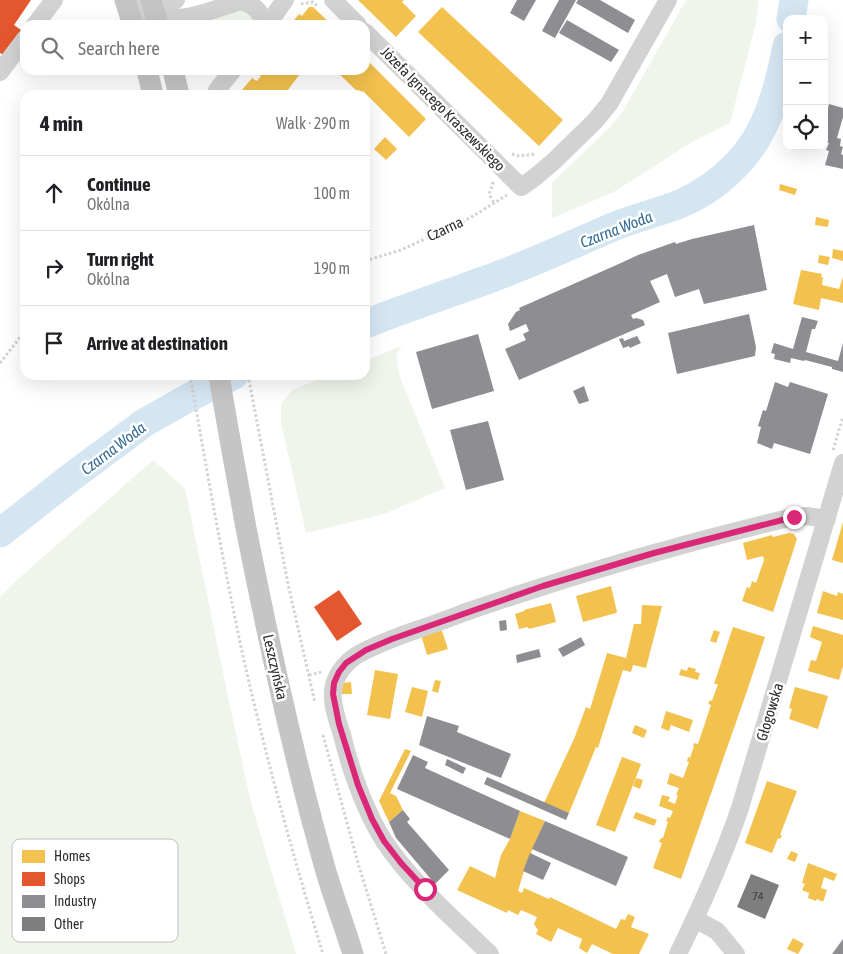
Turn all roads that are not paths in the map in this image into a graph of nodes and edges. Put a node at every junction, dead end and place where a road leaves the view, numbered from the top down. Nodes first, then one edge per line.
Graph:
1 (54, 0) edge
2 (125, 0) edge
3 (129, 0) edge
4 (176, 0) edge
5 (668, 0) edge
6 (242, 1) edge
7 (291, 2) edge
8 (326, 4) edge
9 (153, 16) edge
10 (39, 20) edge
11 (131, 20) edge
12 (182, 20) edge
13 (189, 20) edge
14 (263, 20) edge
15 (271, 20) edge
16 (350, 20) edge
17 (370, 37) edge
18 (20, 46) edge
19 (0, 72) edge
20 (148, 75) edge
21 (229, 75) edge
22 (152, 90) edge
23 (217, 90) dead end
24 (220, 380) edge
25 (843, 463) edge
26 (827, 519) junction
27 (695, 919) junction
28 (353, 954) edge
29 (490, 954) edge
30 (678, 954) edge
31 (736, 954) edge

1 - 10 street
2 - 11 main road
3 - 9 street
4 - 9 street
5 - 17 street, Józefa Ignacego Kraszewskiego
6 - 13 street
6 - 14 street
7 - 15 street
8 - 16 street
9 - 12 street
18 - 19 street
20 - 22 main road
21 - 23 street
24 - 28 main road, Leszczyńska
25 - 26 street, Głogowska
26 - 27 street, Głogowska
26 - 29 street
27 - 30 street, Głogowska
27 - 31 street

